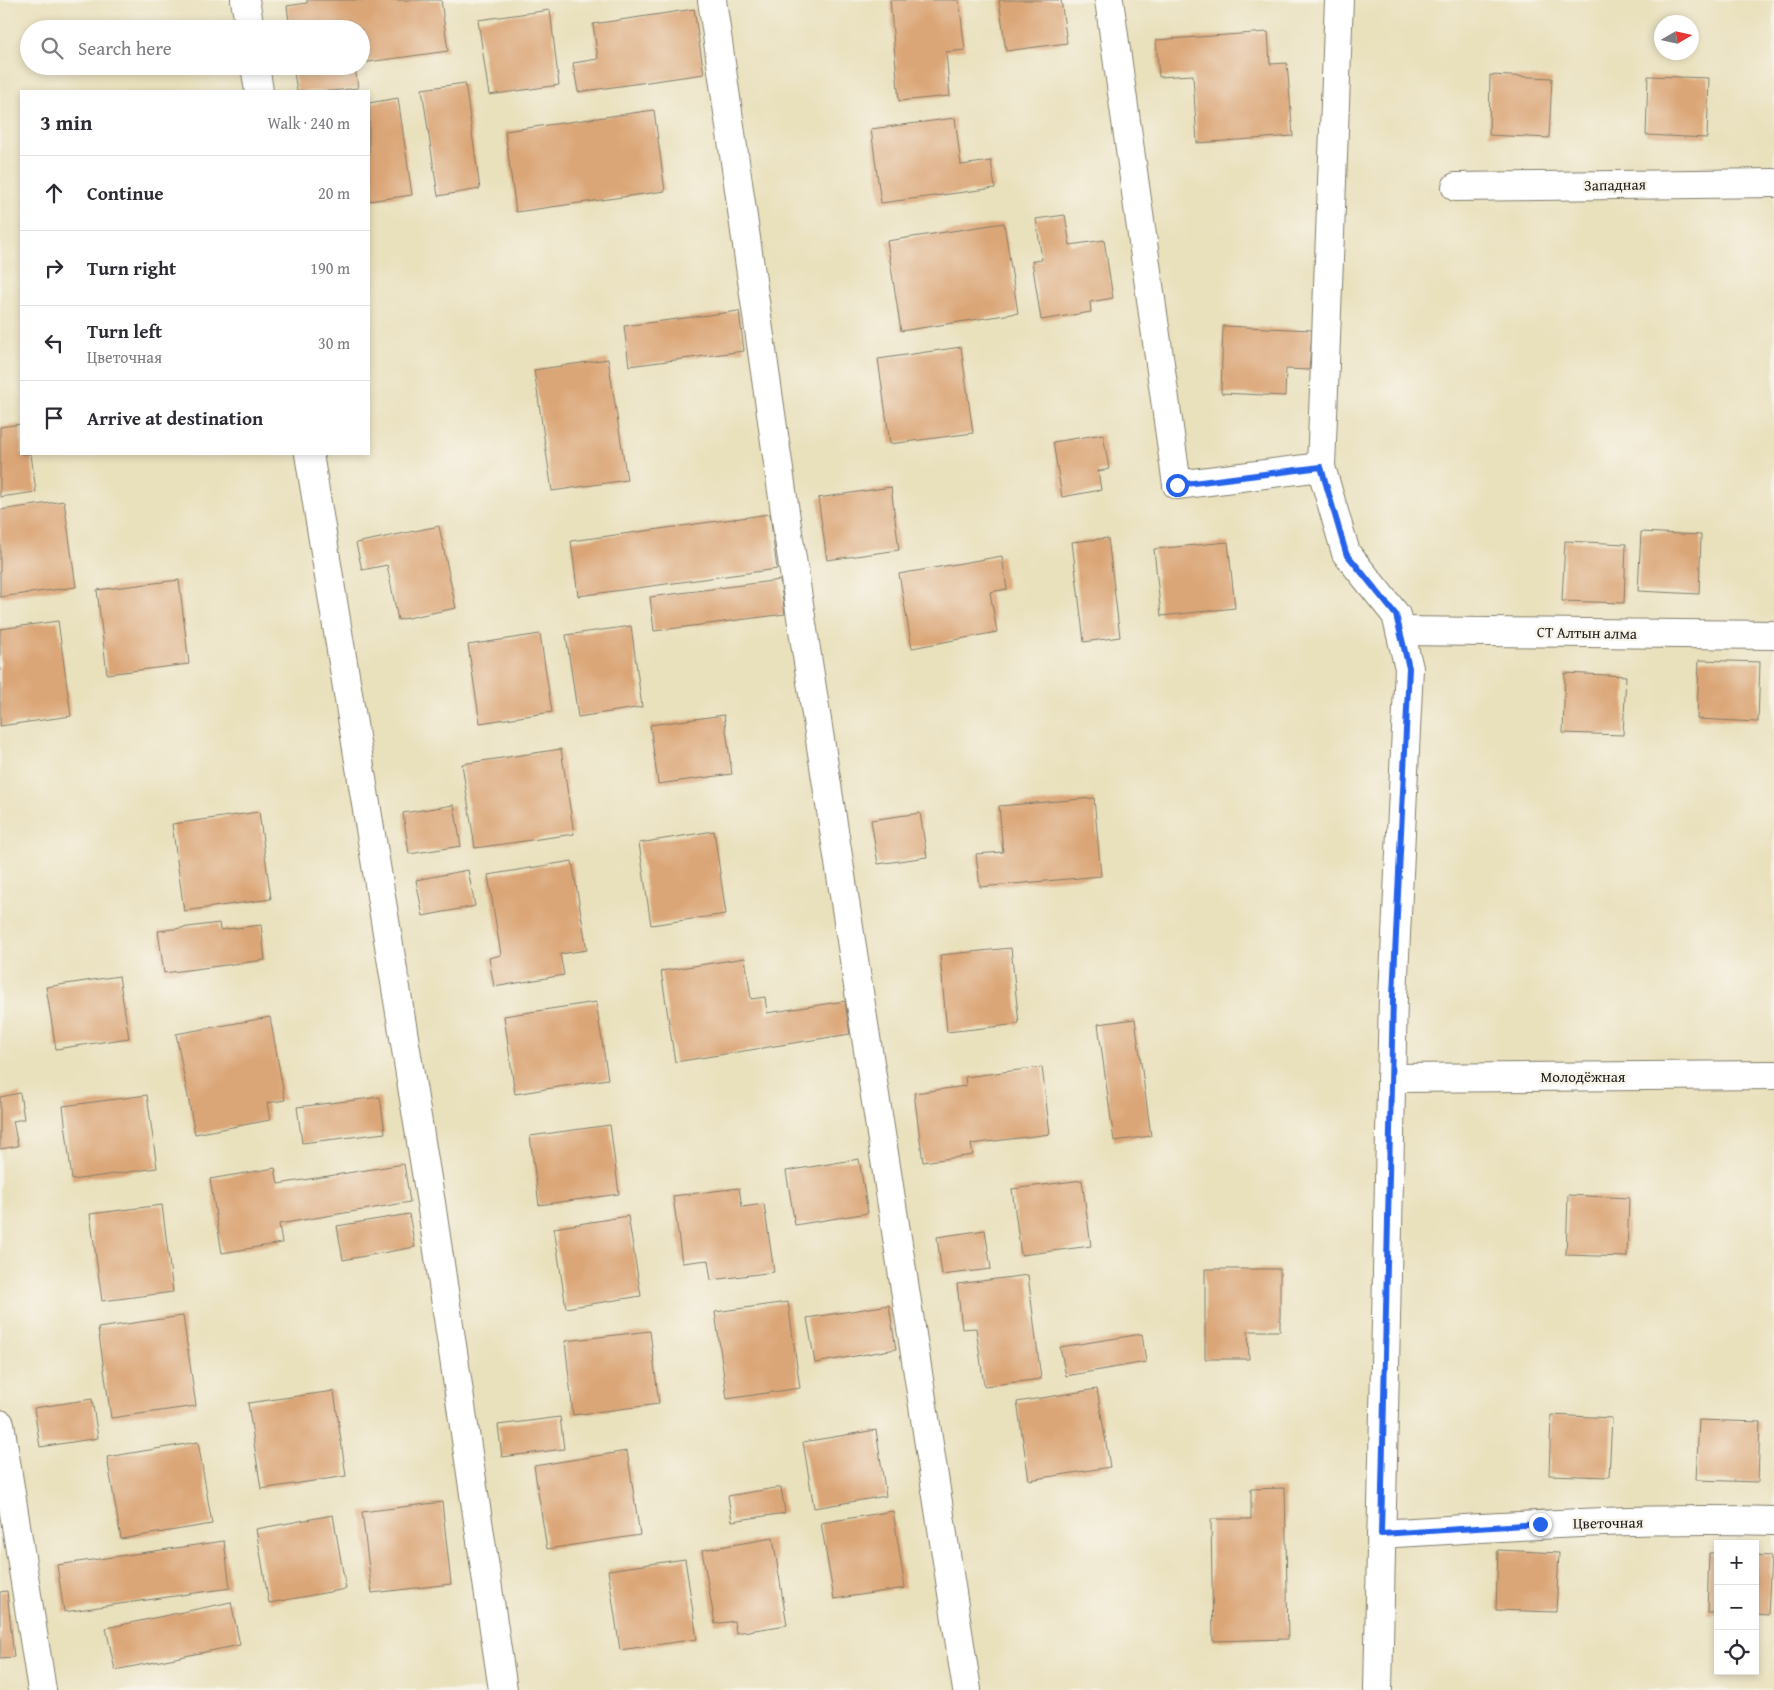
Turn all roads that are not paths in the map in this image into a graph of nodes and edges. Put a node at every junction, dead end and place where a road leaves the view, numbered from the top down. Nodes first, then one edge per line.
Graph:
1 (245, 0) edge
2 (712, 0) edge
3 (1110, 0) edge
4 (1339, 0) edge
5 (248, 20) edge
6 (256, 75) edge
7 (259, 90) edge
8 (1774, 184) edge
9 (1456, 188) dead end
10 (309, 455) edge
11 (1321, 467) junction
12 (1400, 631) junction
13 (1774, 635) edge
14 (1774, 1075) edge
15 (1391, 1078) junction
16 (0, 1424) edge
17 (1774, 1521) edge
18 (1381, 1534) junction
19 (42, 1690) edge
20 (503, 1690) edge
21 (967, 1690) edge
22 (1378, 1690) edge

1 - 5 street
2 - 21 street
3 - 11 street
4 - 11 street
6 - 7 street
8 - 9 street, Западная
10 - 20 street
11 - 12 street
12 - 13 street, СТ Алтын алма
12 - 15 street
14 - 15 street, Молодёжная
15 - 18 street
16 - 19 street
17 - 18 street, Цветочная
18 - 22 street

